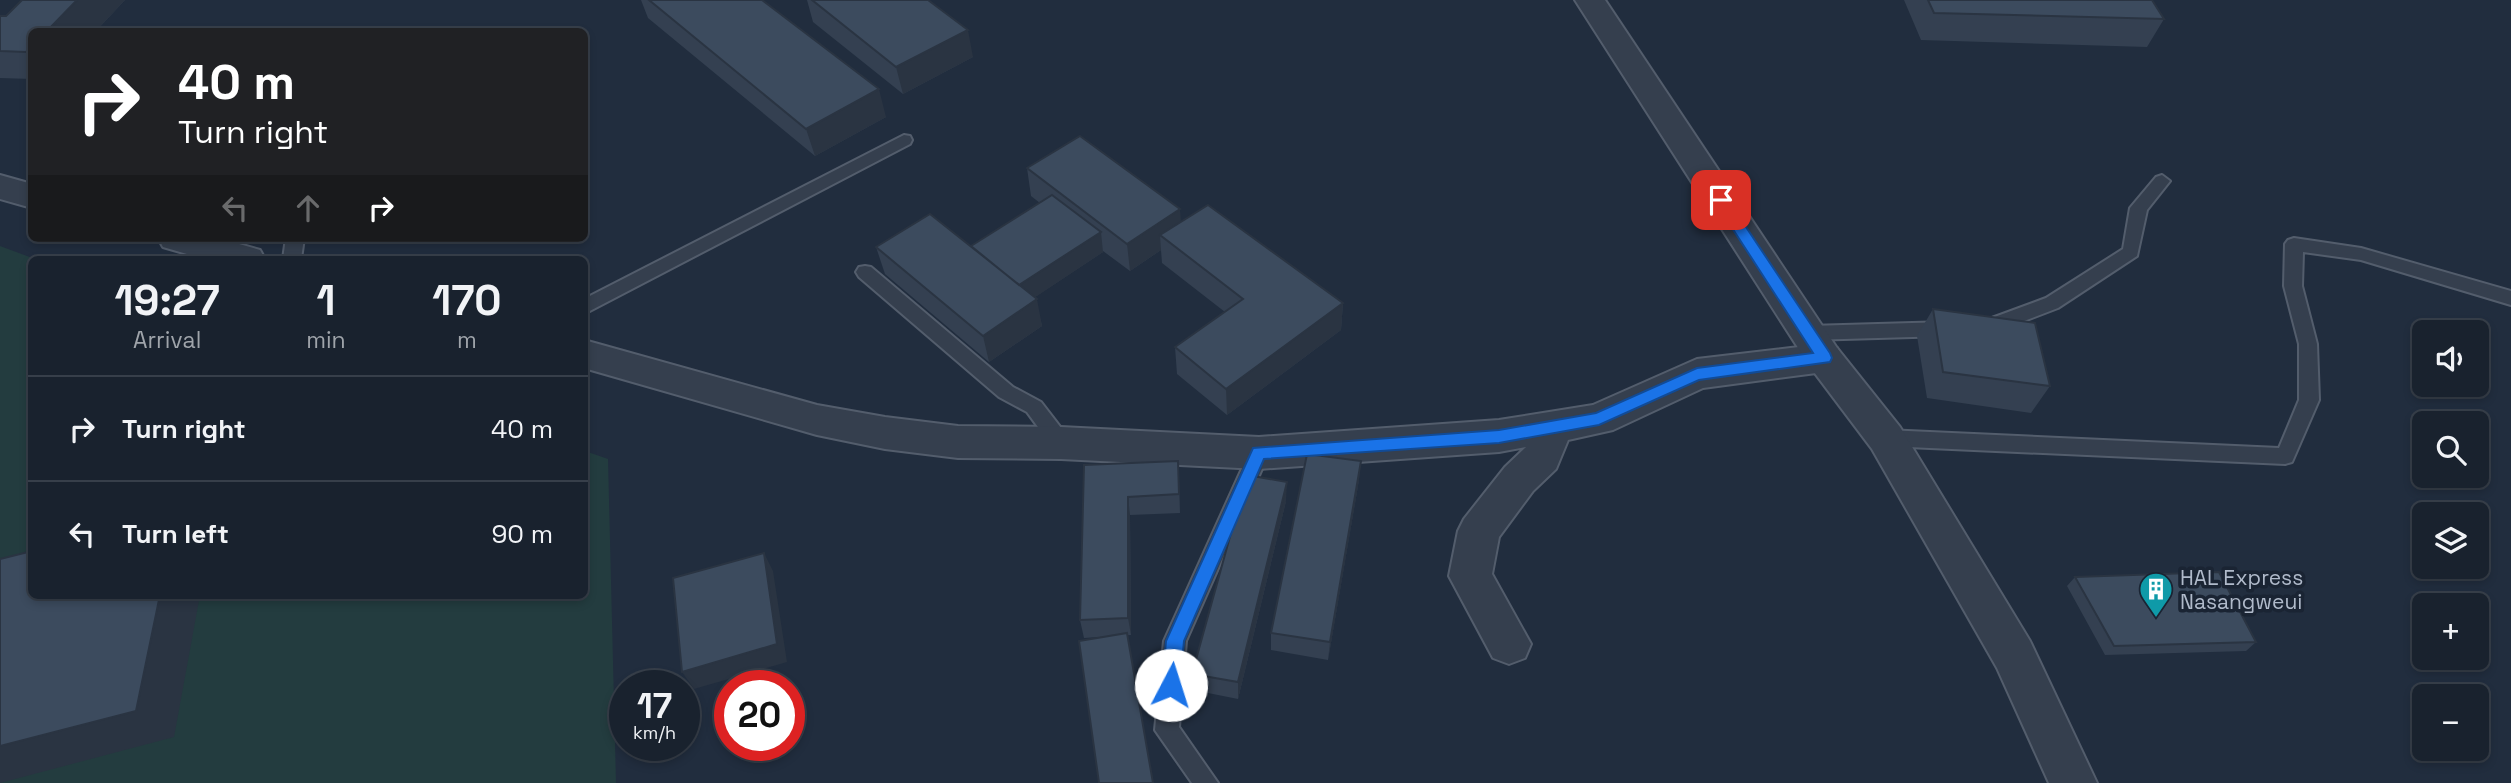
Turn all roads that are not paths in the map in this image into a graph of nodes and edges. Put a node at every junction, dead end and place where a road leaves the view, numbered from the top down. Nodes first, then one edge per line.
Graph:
1 (1591, 0) edge
2 (904, 140) dead end
3 (2162, 181) dead end
4 (0, 187) edge
5 (28, 195) edge
6 (189, 242) edge
7 (237, 256) edge
8 (865, 272) dead end
9 (2511, 298) edge
10 (588, 305) edge
11 (1816, 346) junction
12 (588, 355) edge
13 (1552, 427) junction
14 (1886, 438) junction
15 (1060, 443) junction
16 (1259, 453) junction
17 (1509, 643) dead end
18 (1206, 783) edge
19 (2073, 783) edge

1 - 11 street
2 - 10 lane
3 - 11 lane
4 - 5 street
6 - 7 street
8 - 15 lane
9 - 14 lane
11 - 13 street
11 - 14 street
12 - 15 street
13 - 16 street
13 - 17 street
14 - 19 street
15 - 16 street
16 - 18 lane

